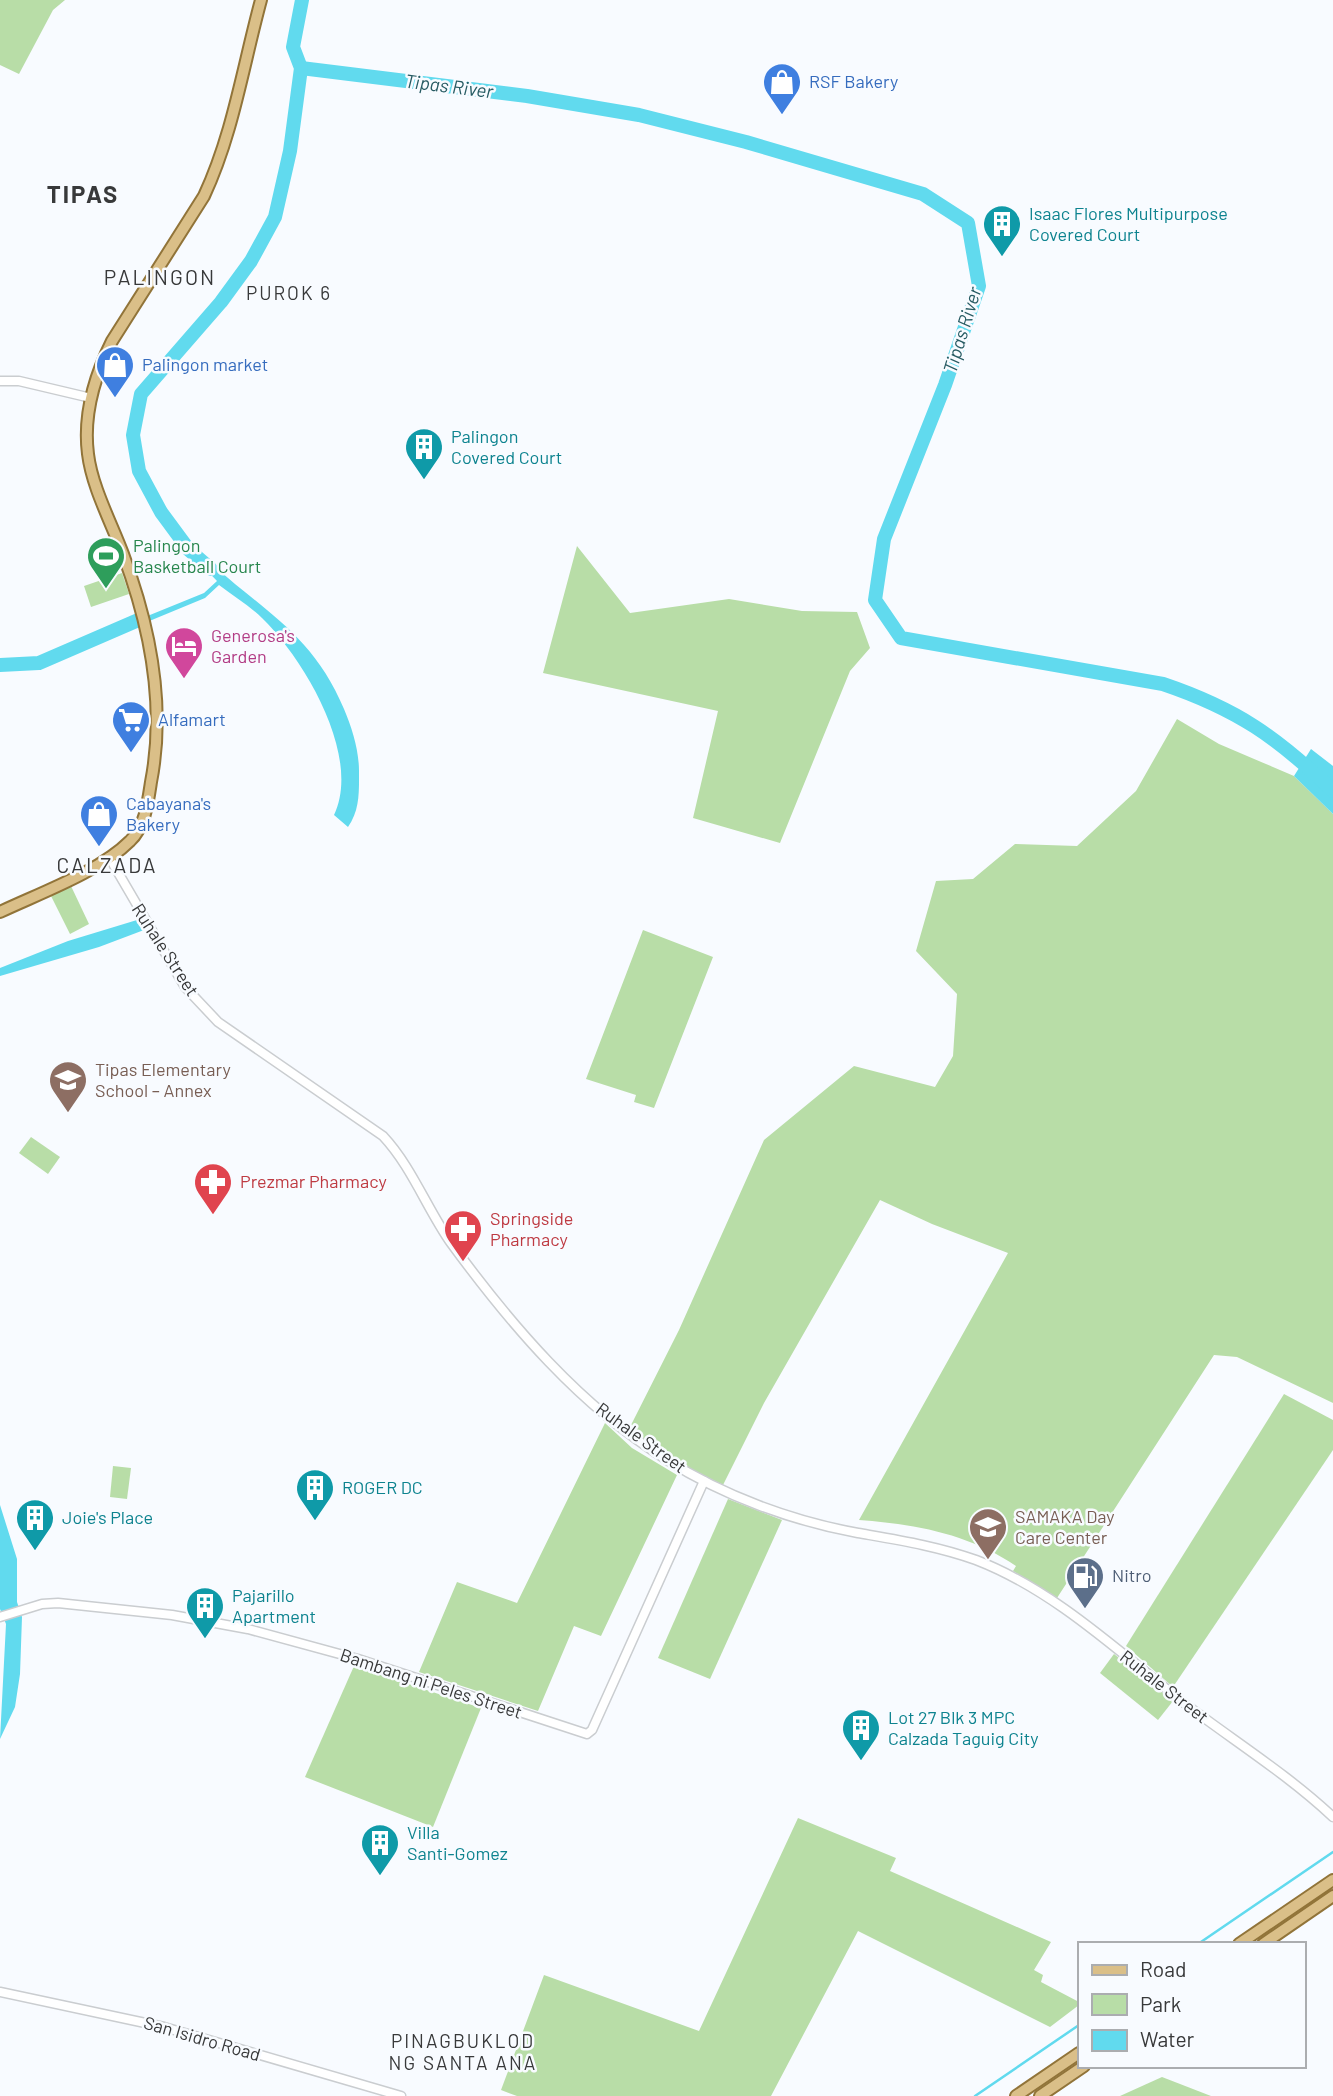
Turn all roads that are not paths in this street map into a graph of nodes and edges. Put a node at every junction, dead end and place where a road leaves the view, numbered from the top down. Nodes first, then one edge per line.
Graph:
1 (261, 0) edge
2 (0, 381) edge
3 (91, 398) junction
4 (109, 857) junction
5 (0, 912) edge
6 (704, 1481) junction
7 (1, 1617) edge
8 (1333, 1817) edge
9 (1333, 1880) edge
10 (1333, 1896) edge
11 (1242, 1942) edge
12 (1266, 1942) edge
13 (0, 1992) edge
14 (1078, 2054) edge
15 (1081, 2068) edge
16 (401, 2096) edge
17 (1016, 2096) edge
18 (1040, 2096) edge

1 - 3 main road
2 - 3 street
3 - 4 main road
4 - 5 main road
4 - 6 street, Ruhale Street
6 - 7 street, Bambang ni Peles Street
6 - 8 street, Ruhale Street
9 - 11 main road
10 - 12 main road
13 - 16 street, San Isidro Road
14 - 17 main road
15 - 18 main road

